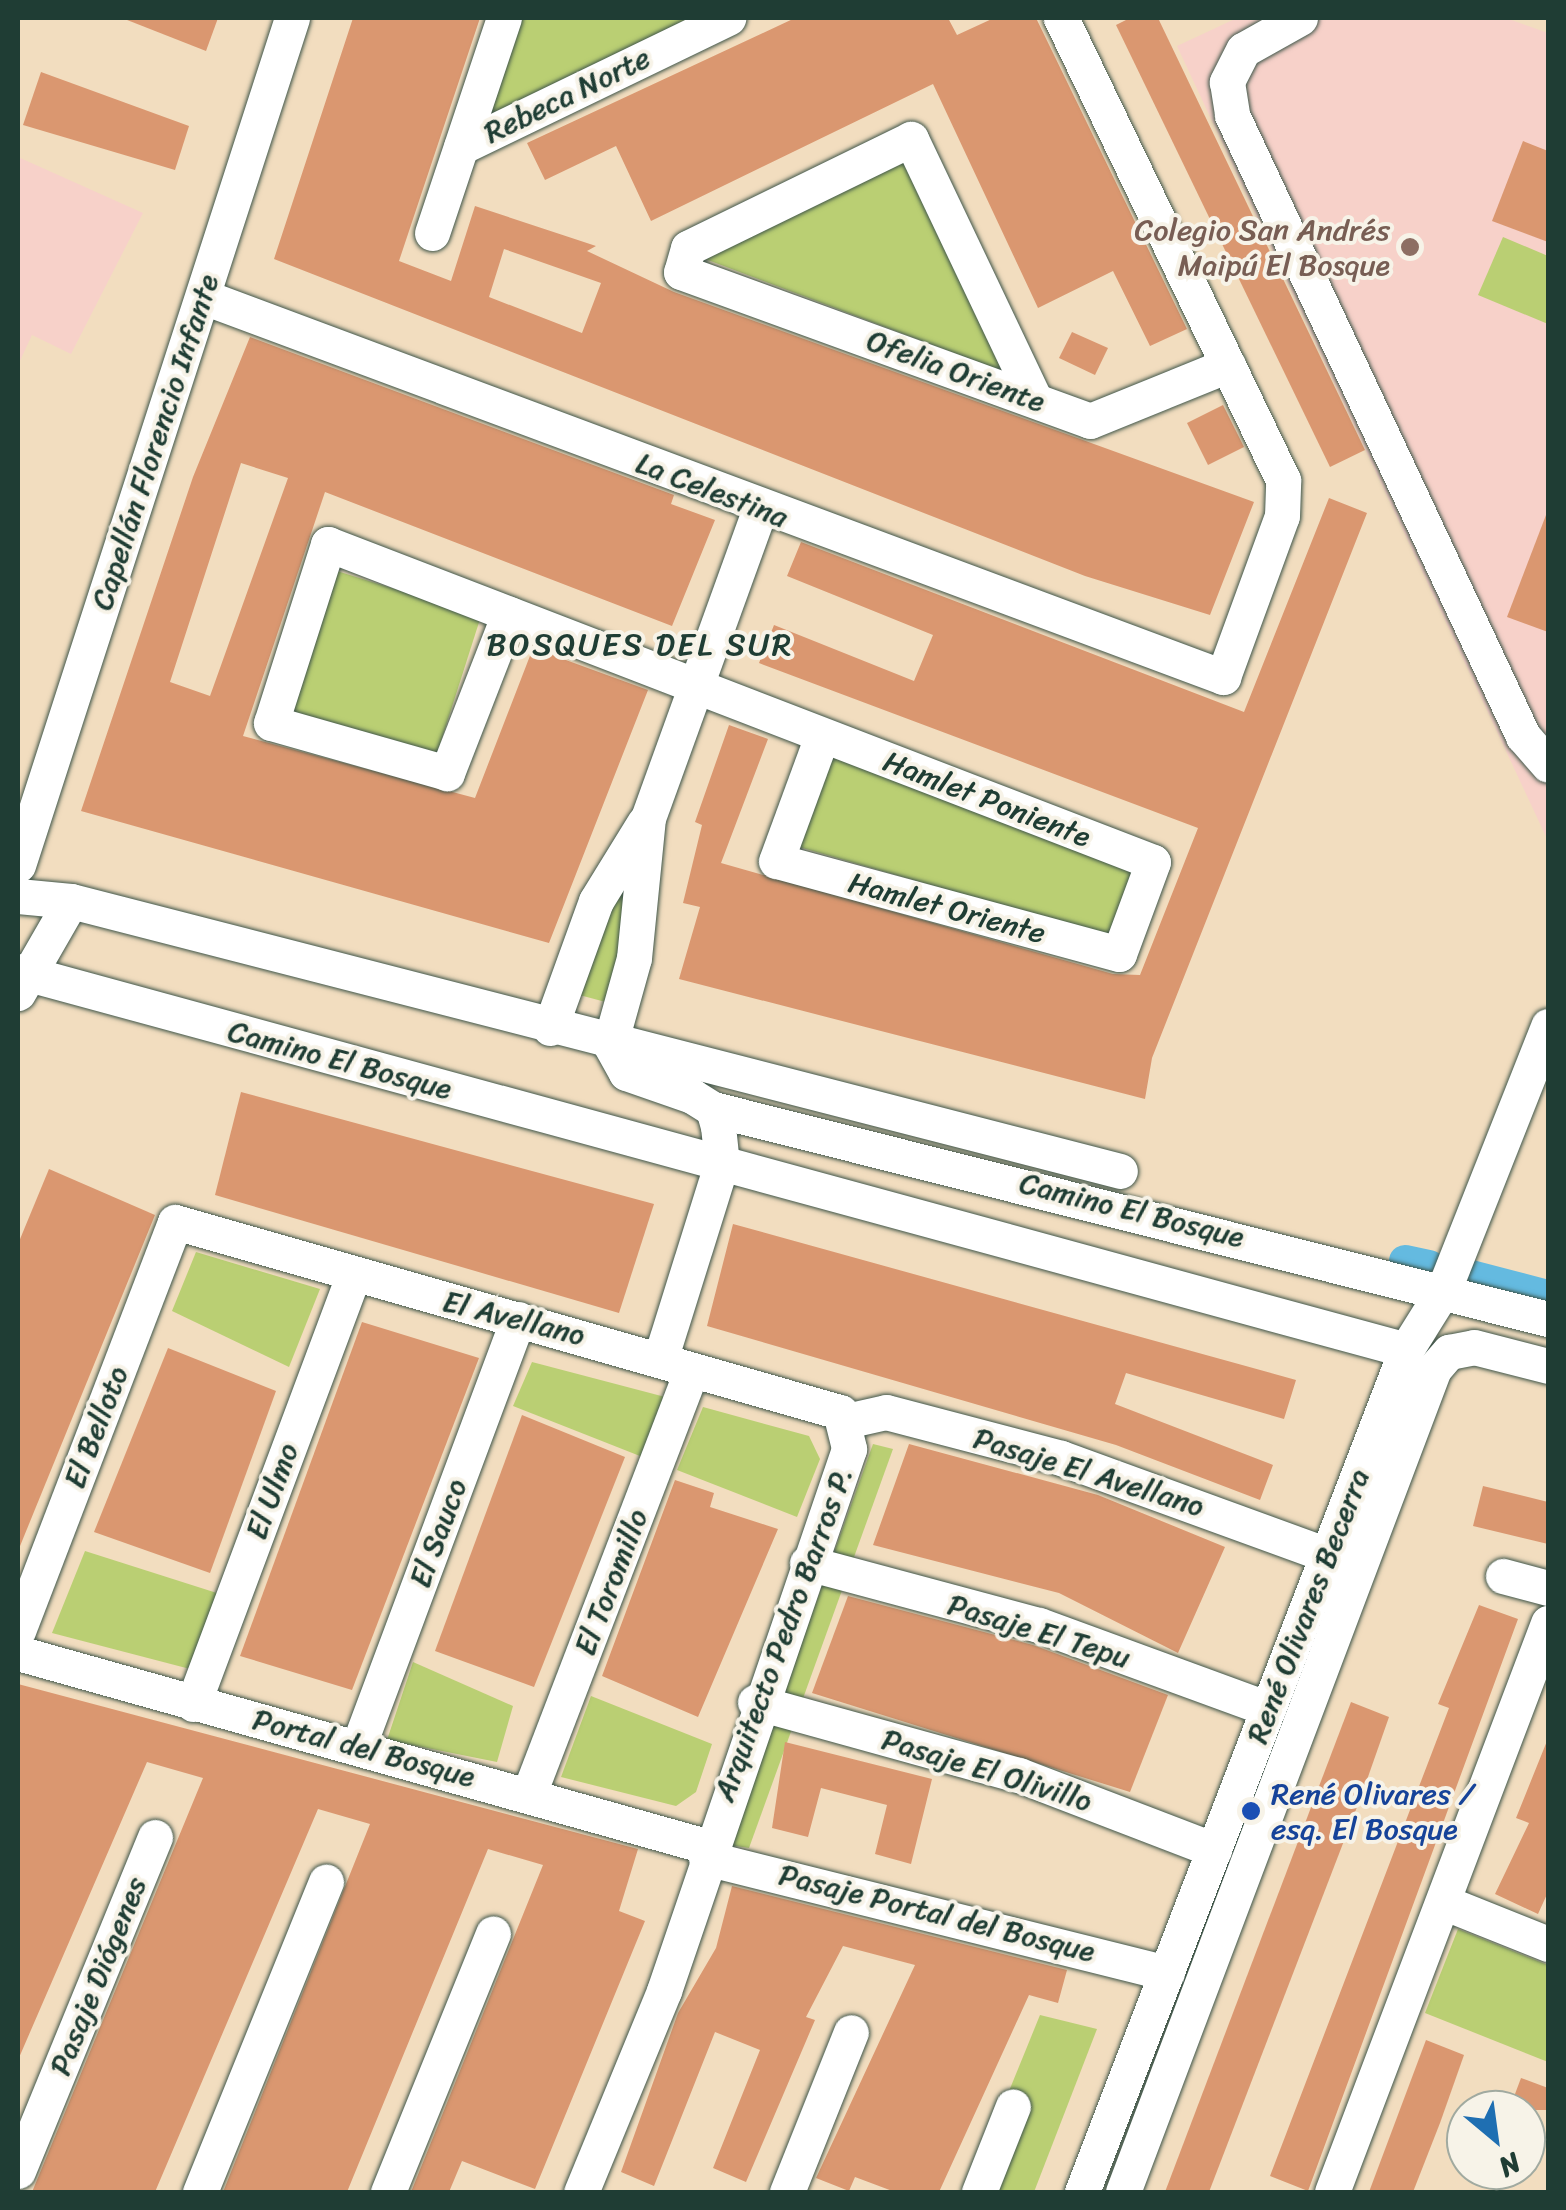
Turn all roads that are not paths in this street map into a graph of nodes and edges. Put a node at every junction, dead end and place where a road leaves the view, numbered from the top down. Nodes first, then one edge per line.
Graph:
1 (292, 18) edge
2 (504, 18) edge
3 (728, 18) edge
4 (1061, 18) edge
5 (1300, 18) edge
6 (461, 146) junction
7 (432, 233) dead end
8 (204, 297) junction
9 (1228, 365) junction
10 (1034, 398) junction
11 (760, 508) junction
12 (509, 614) junction
13 (697, 688) junction
14 (822, 736) junction
15 (1548, 764) edge
16 (648, 818) junction
17 (18, 866) edge
18 (18, 896) edge
19 (71, 901) junction
20 (1118, 954) joint
21 (20, 970) edge
22 (1548, 1026) edge
23 (550, 1028) junction
24 (610, 1044) junction
25 (713, 1109) junction
26 (722, 1162) junction
27 (1120, 1171) dead end
28 (175, 1222) joint
29 (352, 1278) junction
30 (1444, 1289) junction
31 (518, 1318) junction
32 (1548, 1318) edge
33 (1406, 1350) junction
34 (677, 1363) junction
35 (1548, 1366) edge
36 (846, 1420) junction
37 (1328, 1555) junction
38 (806, 1563) junction
39 (1503, 1576) dead end
40 (1548, 1588) edge
41 (1548, 1623) edge
42 (18, 1631) edge
43 (18, 1653) edge
44 (756, 1702) junction
45 (193, 1704) junction
46 (1268, 1709) junction
47 (358, 1747) junction
48 (530, 1792) junction
49 (155, 1837) dead end
50 (1214, 1850) junction
51 (708, 1852) junction
52 (326, 1882) dead end
53 (1443, 1902) junction
54 (492, 1934) dead end
55 (1548, 1944) edge
56 (1167, 1973) junction
57 (851, 2032) dead end
58 (1012, 2106) dead end
59 (18, 2171) edge
60 (200, 2192) edge
61 (388, 2192) edge
62 (581, 2192) edge
63 (788, 2192) edge
64 (978, 2192) edge
65 (1082, 2192) edge
66 (1123, 2192) edge
67 (1332, 2192) edge

1 - 8 street, Capellán Florencio Infante
2 - 6 street
3 - 6 street, Rebeca Norte
4 - 9 street
5 - 15 street
6 - 7 street
8 - 11 street, La Celestina
8 - 17 street, Capellán Florencio Infante
9 - 10 street, Ofelia Oriente
9 - 11 street, La Celestina
10 - 10 street, Ofelia Oriente
11 - 13 street
12 - 12 street, Hamlet Poniente
12 - 13 street, Hamlet Poniente
13 - 14 street, Hamlet Poniente
13 - 16 street
14 - 20 street, Hamlet Poniente
14 - 20 street, Hamlet Oriente
16 - 23 street
16 - 24 street
18 - 19 street, Camino El Bosque
19 - 21 street
19 - 23 street, Camino El Bosque
21 - 26 street, Camino El Bosque
22 - 30 street, René Olivares Becerra
23 - 24 street, Camino El Bosque
24 - 25 street, Camino El Bosque
24 - 27 street, Camino El Bosque
25 - 26 street
25 - 30 street, Camino El Bosque
26 - 33 street, Camino El Bosque
26 - 34 street, El Toromillo
28 - 29 street, El Avellano
28 - 42 street, El Belloto
29 - 31 street, El Avellano
29 - 45 street, El Ulmo
30 - 32 street, Camino El Bosque
30 - 33 street, René Olivares Becerra
31 - 34 street, El Avellano
31 - 47 street, El Sauco
33 - 37 street, René Olivares Becerra
34 - 36 street, El Avellano
34 - 48 street, El Toromillo
35 - 66 street, René Olivares Becerra
36 - 37 street, Pasaje El Avellano
36 - 38 street, Arquitecto Pedro Barros P.
37 - 46 street, René Olivares Becerra
38 - 44 street, Arquitecto Pedro Barros P.
38 - 46 street, Pasaje El Tepu
39 - 40 street
41 - 53 street
43 - 45 street, Portal del Bosque
44 - 50 street, Pasaje El Olivillo
44 - 51 street, Arquitecto Pedro Barros P.
45 - 47 street, Portal del Bosque
46 - 50 street, René Olivares Becerra
47 - 48 street, Portal del Bosque
48 - 51 street, Portal del Bosque
49 - 59 street, Pasaje Diógenes
50 - 56 street, René Olivares Becerra
51 - 56 street, Pasaje Portal del Bosque
51 - 62 street, Arquitecto Pedro Barros P.
52 - 60 street
53 - 55 street
53 - 67 street
54 - 61 street
56 - 65 street, René Olivares Becerra
57 - 63 street
58 - 64 street

